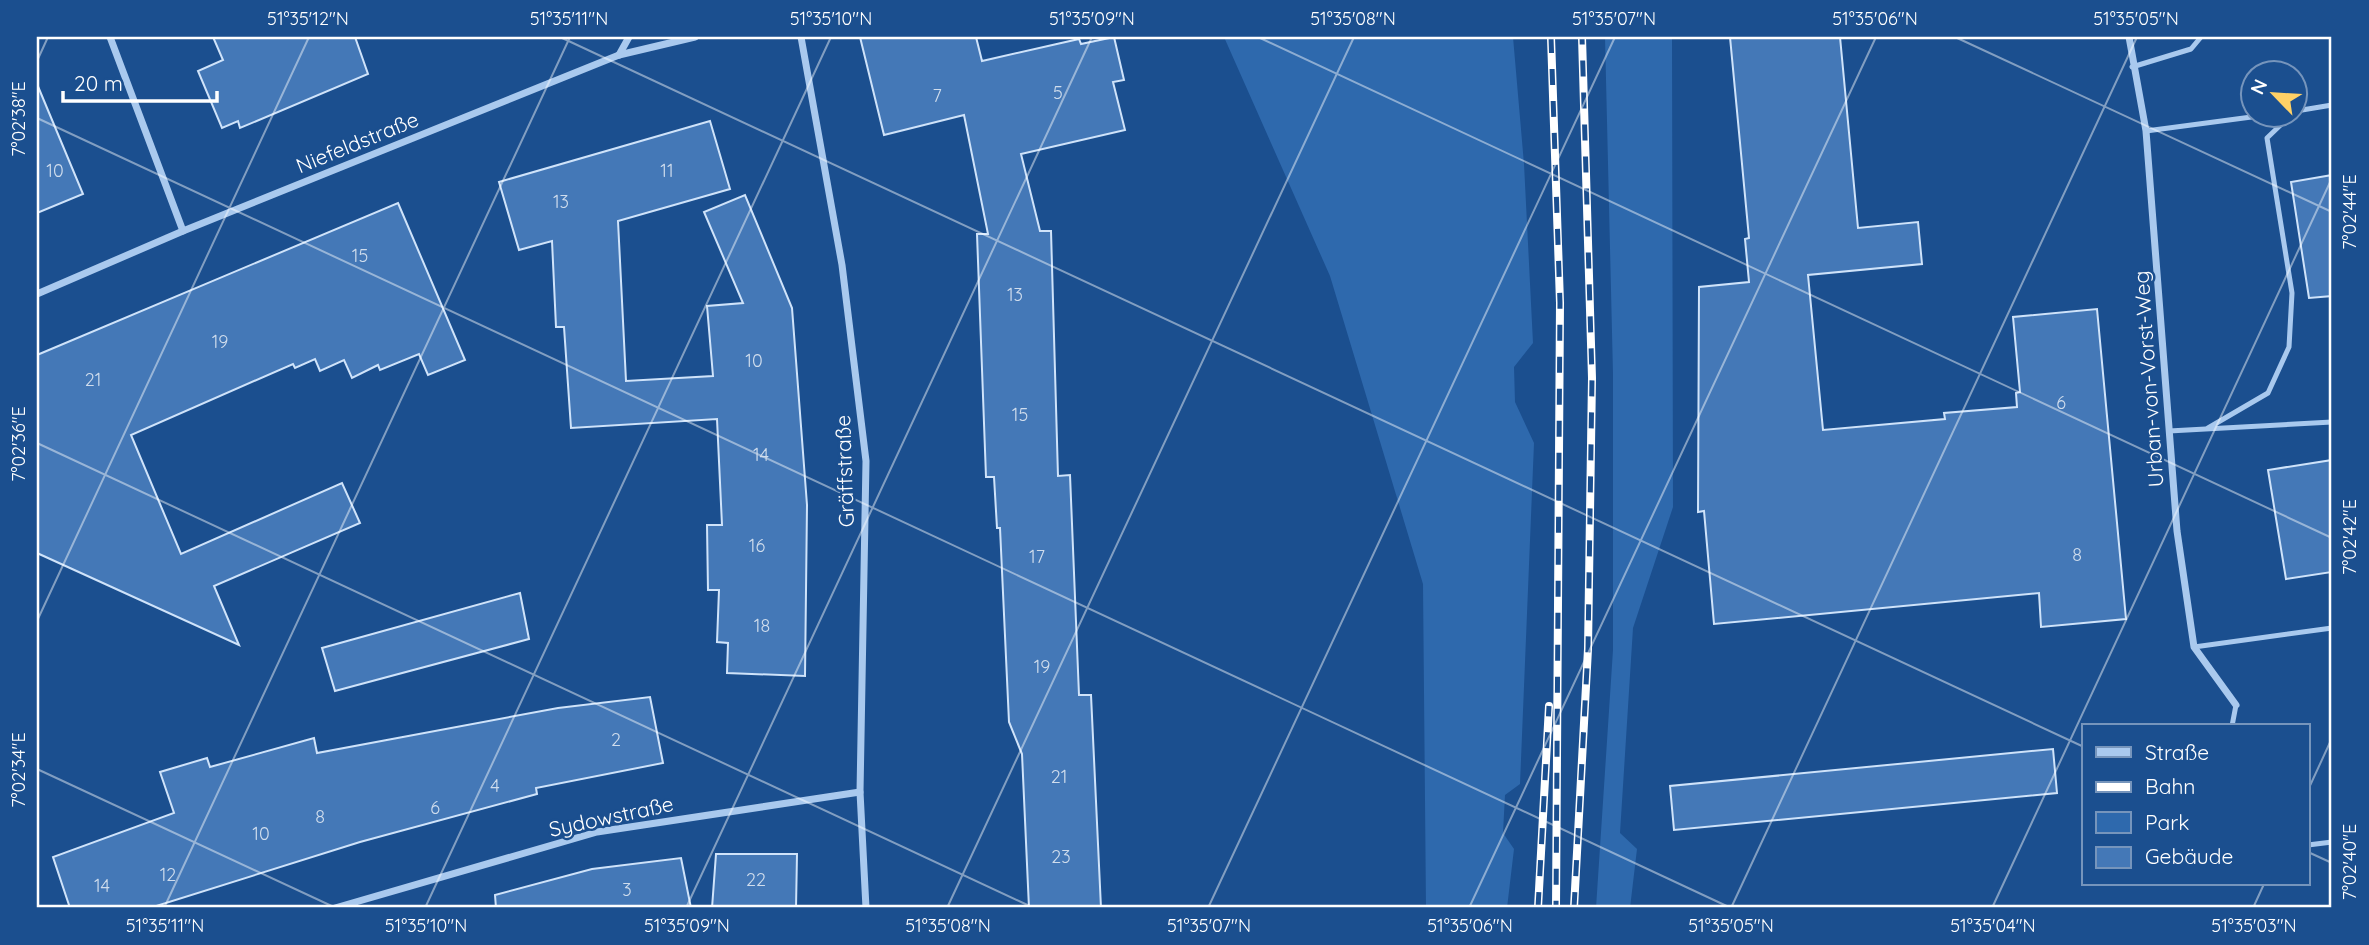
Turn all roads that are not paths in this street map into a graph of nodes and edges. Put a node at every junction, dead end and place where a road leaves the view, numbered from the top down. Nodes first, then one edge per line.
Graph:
1 (110, 37) edge
2 (629, 37) edge
3 (695, 37) edge
4 (801, 37) edge
5 (2129, 37) edge
6 (2201, 37) edge
7 (619, 55) junction
8 (2132, 67) junction
9 (2332, 105) edge
10 (2310, 109) edge
11 (2240, 119) edge
12 (2275, 130) edge
13 (2146, 131) junction
14 (183, 231) junction
15 (37, 295) edge
16 (2332, 422) edge
17 (2208, 428) junction
18 (2169, 431) junction
19 (2332, 628) edge
20 (2194, 647) junction
21 (2236, 705) joint
22 (2232, 724) edge
23 (860, 792) junction
24 (2332, 842) edge
25 (2310, 845) edge
26 (335, 908) edge
27 (866, 908) edge

1 - 14 street
2 - 7 street
3 - 7 street, Niefeldstraße
4 - 23 street, Gräffstraße
5 - 8 street, Urban-von-Vorst-Weg
6 - 8 lane
7 - 14 street, Niefeldstraße
8 - 13 street, Urban-von-Vorst-Weg
9 - 10 lane
11 - 13 lane
12 - 17 lane
13 - 18 street, Urban-von-Vorst-Weg
14 - 15 street, Niefeldstraße
16 - 17 lane
17 - 18 lane
18 - 20 street, Urban-von-Vorst-Weg
19 - 20 lane
20 - 21 street, Urban-von-Vorst-Weg
21 - 22 lane
23 - 26 street, Sydowstraße
23 - 27 street, Gräffstraße
24 - 25 lane

